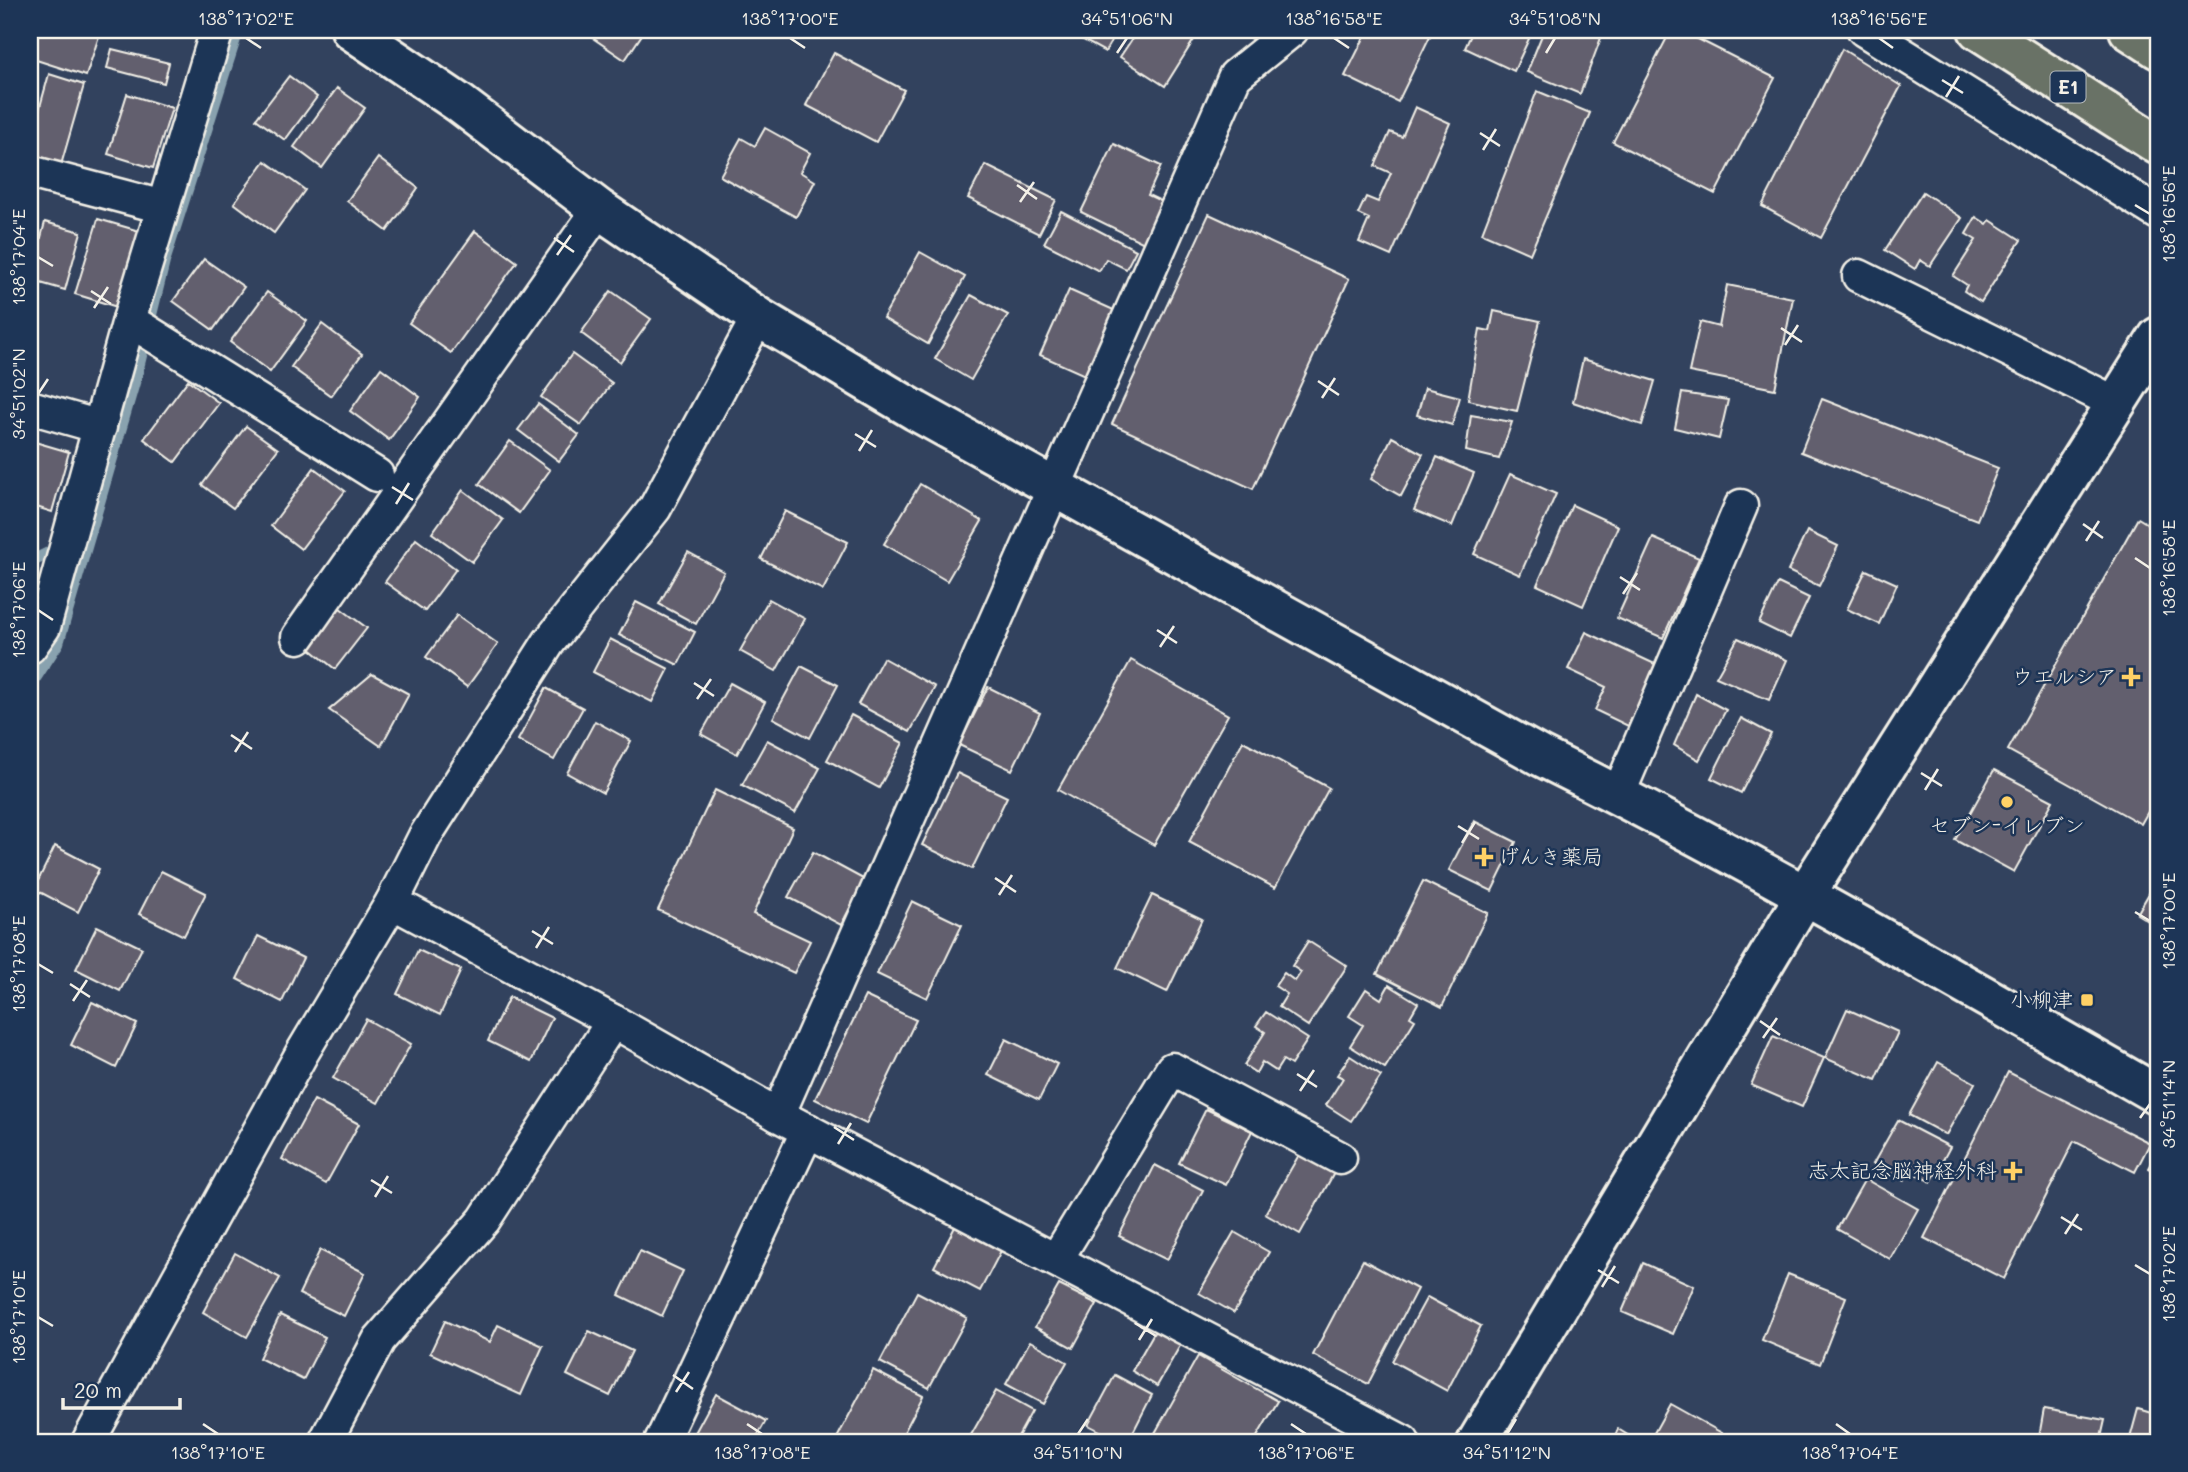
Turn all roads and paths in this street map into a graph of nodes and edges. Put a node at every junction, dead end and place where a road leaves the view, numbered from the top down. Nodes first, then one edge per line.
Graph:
1 (217, 30) edge
2 (351, 30) edge
3 (1292, 30) edge
4 (1864, 30) edge
5 (1978, 30) edge
6 (2129, 30) edge
7 (2158, 50) edge
8 (2158, 145) edge
9 (30, 172) edge
10 (163, 207) junction
11 (599, 209) junction
12 (2158, 213) edge
13 (1859, 276) dead end
14 (758, 317) junction
15 (129, 320) junction
16 (2158, 337) edge
17 (2116, 403) junction
18 (30, 407) edge
19 (100, 427) junction
20 (377, 475) dead end
21 (1055, 487) junction
22 (1741, 506) dead end
23 (298, 637) dead end
24 (30, 647) edge
25 (1618, 795) junction
26 (1805, 895) junction
27 (392, 902) junction
28 (613, 1021) junction
29 (2158, 1095) edge
30 (778, 1115) junction
31 (808, 1130) junction
32 (1340, 1158) dead end
33 (1056, 1261) junction
34 (88, 1442) edge
35 (325, 1442) edge
36 (662, 1442) edge
37 (1403, 1442) edge
38 (1477, 1442) edge

1 - 10 street
2 - 11 street
3 - 21 street
4 - 12 street
5 - 8 highway, E1
6 - 7 highway
9 - 10 street
10 - 15 street
11 - 14 street
11 - 23 street
13 - 17 street
14 - 21 street
14 - 27 street
15 - 19 street
15 - 20 street
16 - 17 street
17 - 26 street
18 - 19 street
19 - 24 street
21 - 25 street
21 - 30 street
22 - 25 street
25 - 26 street
26 - 29 street
26 - 38 street
27 - 28 street
27 - 34 street
28 - 30 street
28 - 35 street
30 - 31 street
31 - 33 street
31 - 36 street
32 - 33 street
33 - 37 street

